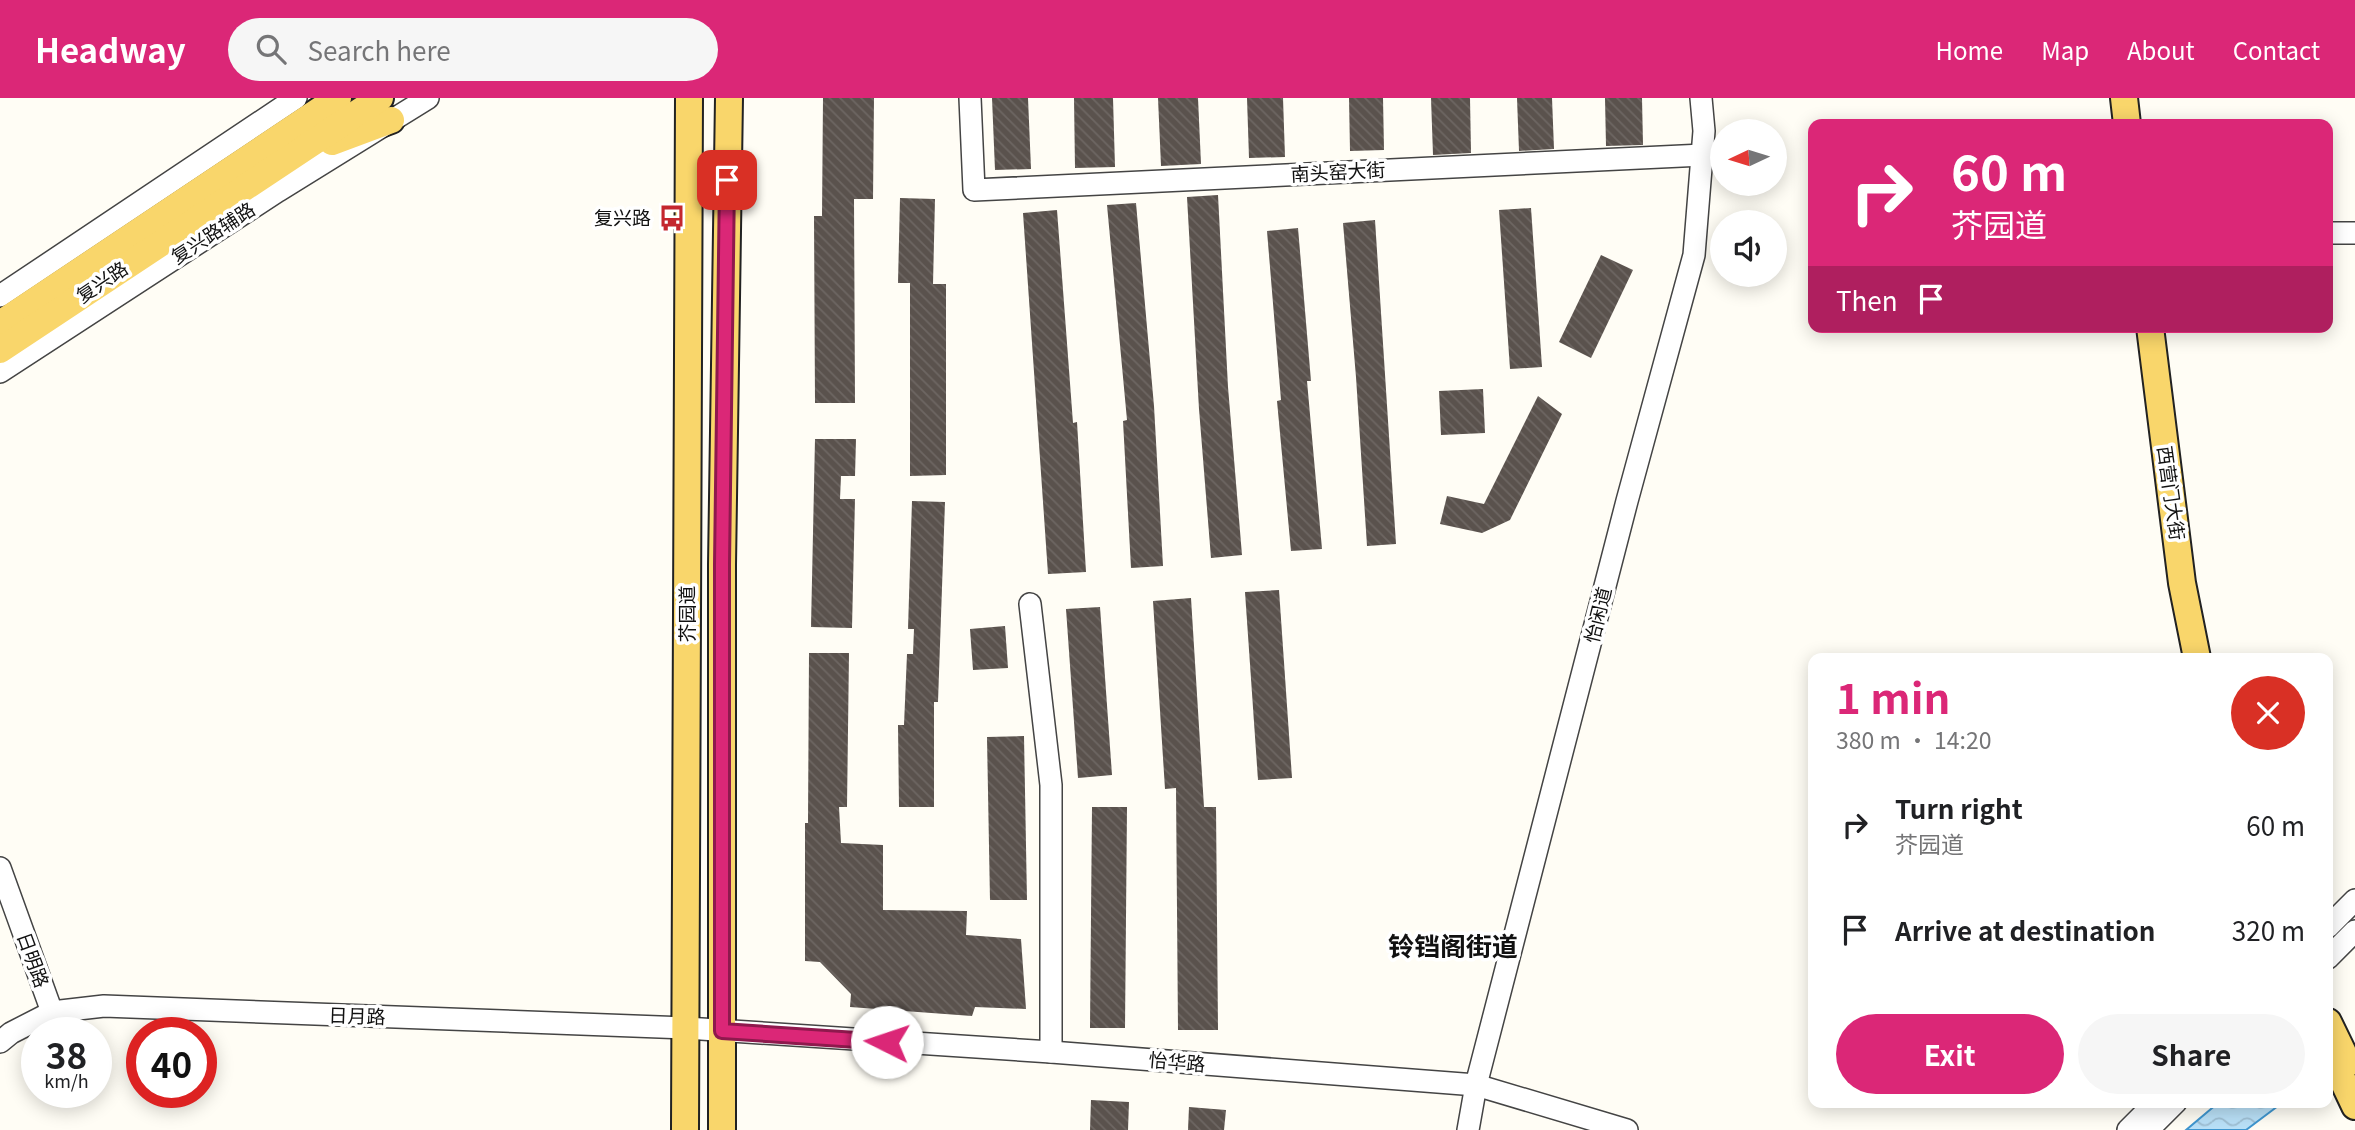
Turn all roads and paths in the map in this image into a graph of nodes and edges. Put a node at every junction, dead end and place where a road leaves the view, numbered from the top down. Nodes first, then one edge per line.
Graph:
1 (296, 98) edge
2 (338, 98) edge
3 (428, 98) edge
4 (729, 98) edge
5 (970, 98) edge
6 (1701, 98) edge
7 (2124, 98) edge
8 (688, 104) edge
9 (385, 109) edge
10 (2126, 119) edge
11 (1703, 155) junction
12 (2333, 233) edge
13 (2355, 233) edge
14 (0, 296) edge
15 (0, 324) edge
16 (2151, 333) edge
17 (0, 350) edge
18 (0, 372) edge
19 (1030, 604) dead end
20 (2196, 653) edge
21 (0, 868) edge
22 (2355, 900) edge
23 (2333, 922) edge
24 (2355, 931) edge
25 (2333, 953) edge
26 (52, 1012) junction
27 (686, 1028) junction
28 (722, 1031) junction
29 (2333, 1036) edge
30 (0, 1042) edge
31 (1051, 1052) junction
32 (2333, 1056) edge
33 (2349, 1079) edge
34 (1476, 1085) junction
35 (2355, 1106) edge
36 (2150, 1108) edge
37 (2170, 1108) edge
38 (685, 1130) edge
39 (722, 1130) edge
40 (1468, 1130) edge
41 (1627, 1130) edge
42 (2128, 1130) edge
43 (2148, 1130) edge

1 - 14 street
2 - 15 main road, 复兴路
3 - 9 street, 复兴路辅路
4 - 28 main road, 芥园道
5 - 11 street, 南头窑大街
6 - 11 street, 怡闲道
7 - 10 main road
8 - 27 main road, 芥园道
9 - 17 main road, 复兴路
9 - 18 street, 复兴路辅路
11 - 34 street, 怡闲道
12 - 13 street
16 - 20 main road, 西营门大街
19 - 31 street
21 - 26 street, 日明路
22 - 23 street
24 - 25 street
26 - 27 street, 日月路
26 - 30 street, 日月路
27 - 28 street, 日月路
27 - 38 main road, 芥园道
28 - 31 street, 怡华路
28 - 39 main road, 芥园道
29 - 33 main road
31 - 34 street, 怡华路
32 - 33 main road
33 - 35 main road
34 - 40 street, 怡闲道
34 - 41 street, 怡华路
36 - 42 street
37 - 43 street

